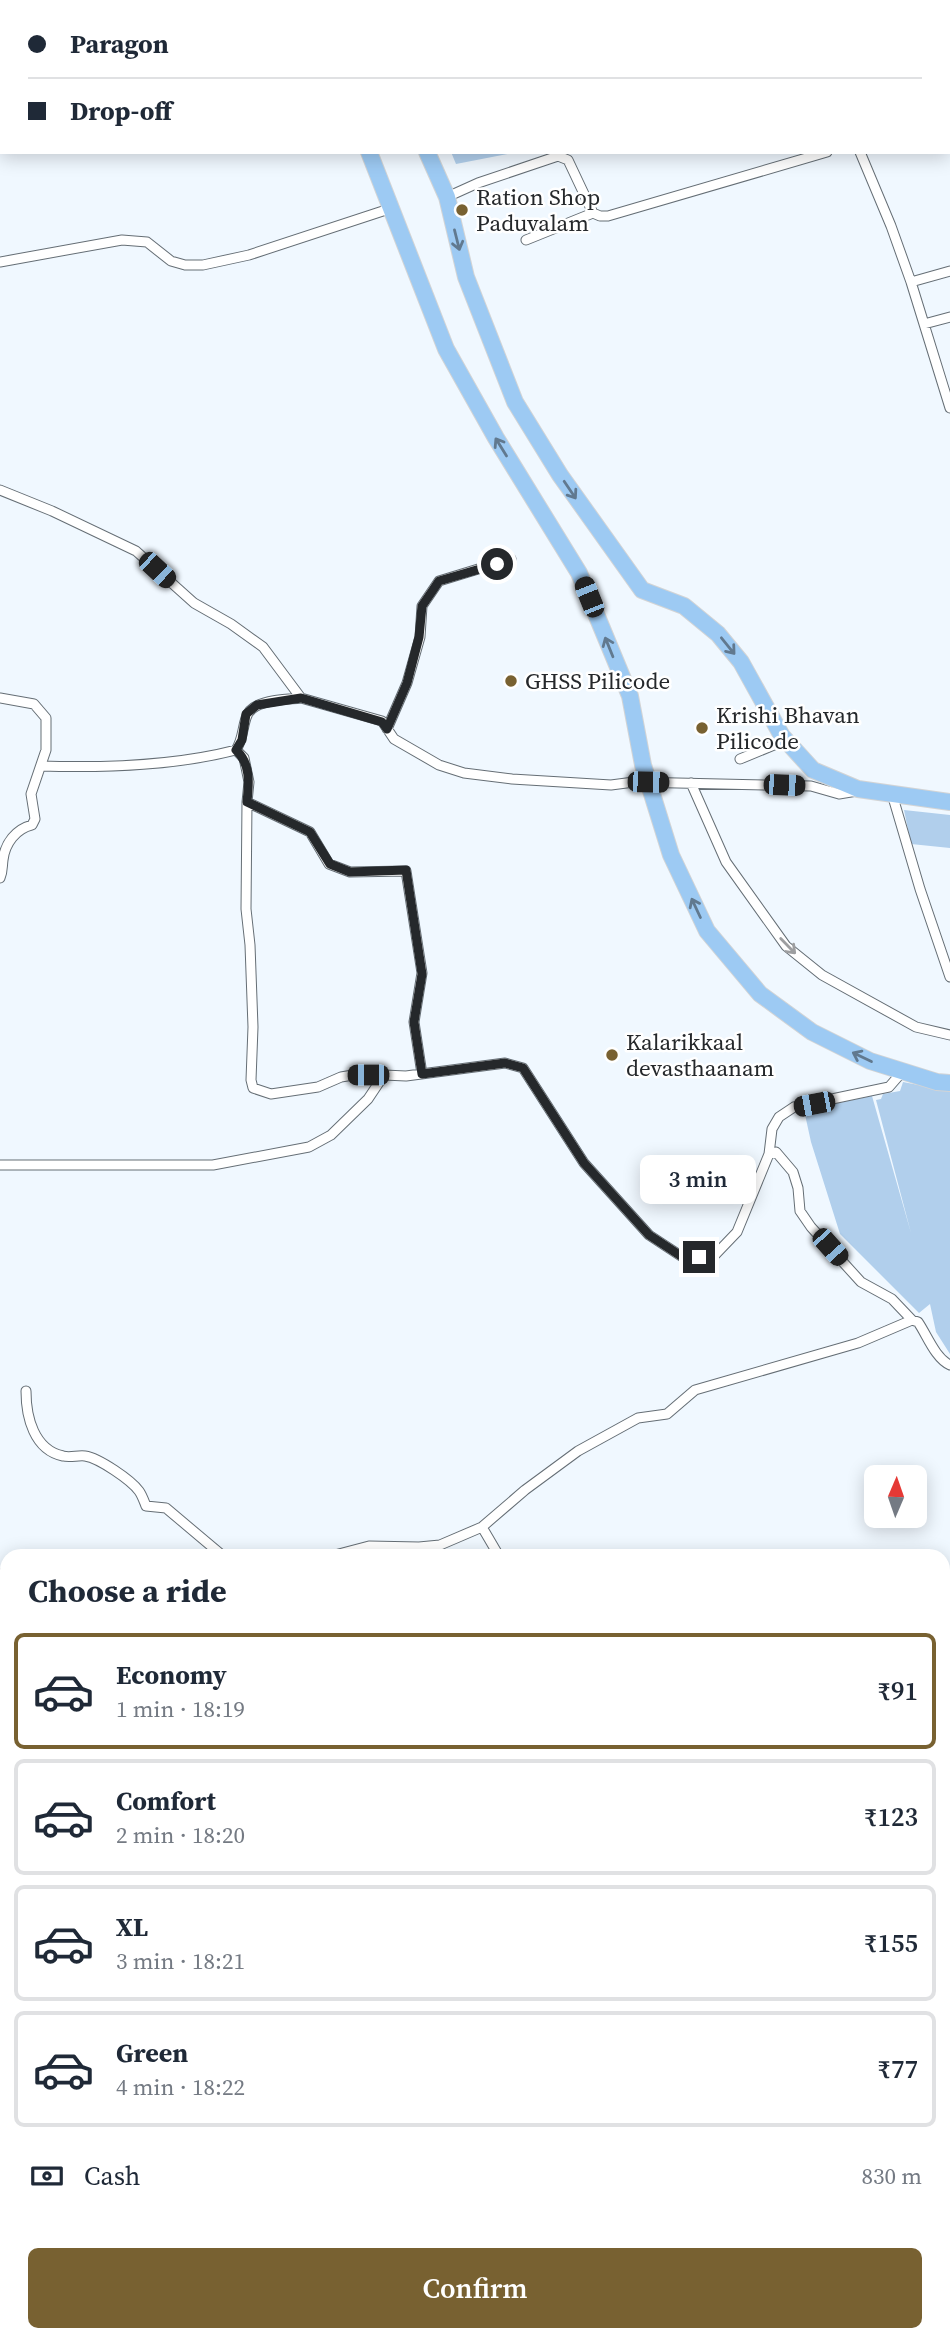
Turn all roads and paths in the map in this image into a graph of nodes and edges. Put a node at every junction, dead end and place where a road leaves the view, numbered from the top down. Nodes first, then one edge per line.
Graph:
1 (370, 154) edge
2 (428, 154) edge
3 (820, 154) edge
4 (861, 154) edge
5 (447, 197) junction
6 (389, 209) junction
7 (593, 213) junction
8 (526, 240) dead end
9 (0, 262) edge
10 (950, 271) edge
11 (911, 282) junction
12 (950, 317) edge
13 (924, 324) junction
14 (950, 408) edge
15 (0, 490) edge
16 (510, 559) dead end
17 (0, 698) edge
18 (301, 698) junction
19 (387, 729) junction
20 (782, 736) junction
21 (236, 750) junction
22 (740, 759) dead end
23 (41, 766) junction
24 (648, 782) junction
25 (691, 783) junction
26 (858, 789) junction
27 (892, 794) junction
28 (247, 802) junction
29 (950, 802) edge
30 (0, 878) edge
31 (950, 977) edge
32 (950, 1035) edge
33 (902, 1071) junction
34 (422, 1074) junction
35 (384, 1075) junction
36 (950, 1083) edge
37 (769, 1154) junction
38 (0, 1165) edge
39 (912, 1320) junction
40 (950, 1365) edge
41 (26, 1391) dead end
42 (482, 1527) junction
43 (215, 1549) edge
44 (358, 1549) edge
45 (495, 1549) edge

1 - 6 highway
2 - 5 highway
3 - 7 street
4 - 11 street
5 - 7 street
5 -> 20 highway
6 - 9 street
24 -> 6 highway
7 - 8 street
10 - 11 street
11 - 13 street
12 - 13 street
13 - 14 street
15 - 18 street
16 - 19 street
17 - 23 street
18 - 19 street
18 - 21 street
19 - 24 street
20 - 22 street
20 - 26 highway
21 - 23 street
21 - 28 street
23 - 30 street
24 - 25 street
33 -> 24 highway
25 - 26 street
25 -> 32 street
26 - 27 highway
27 - 29 highway
27 - 31 street
28 - 34 street
28 - 35 street
33 - 36 highway
33 - 37 street
34 - 35 street
34 - 37 street
35 - 38 street
37 - 39 street
39 - 40 street
39 - 42 street
41 - 43 street
42 - 44 street
42 - 45 street

